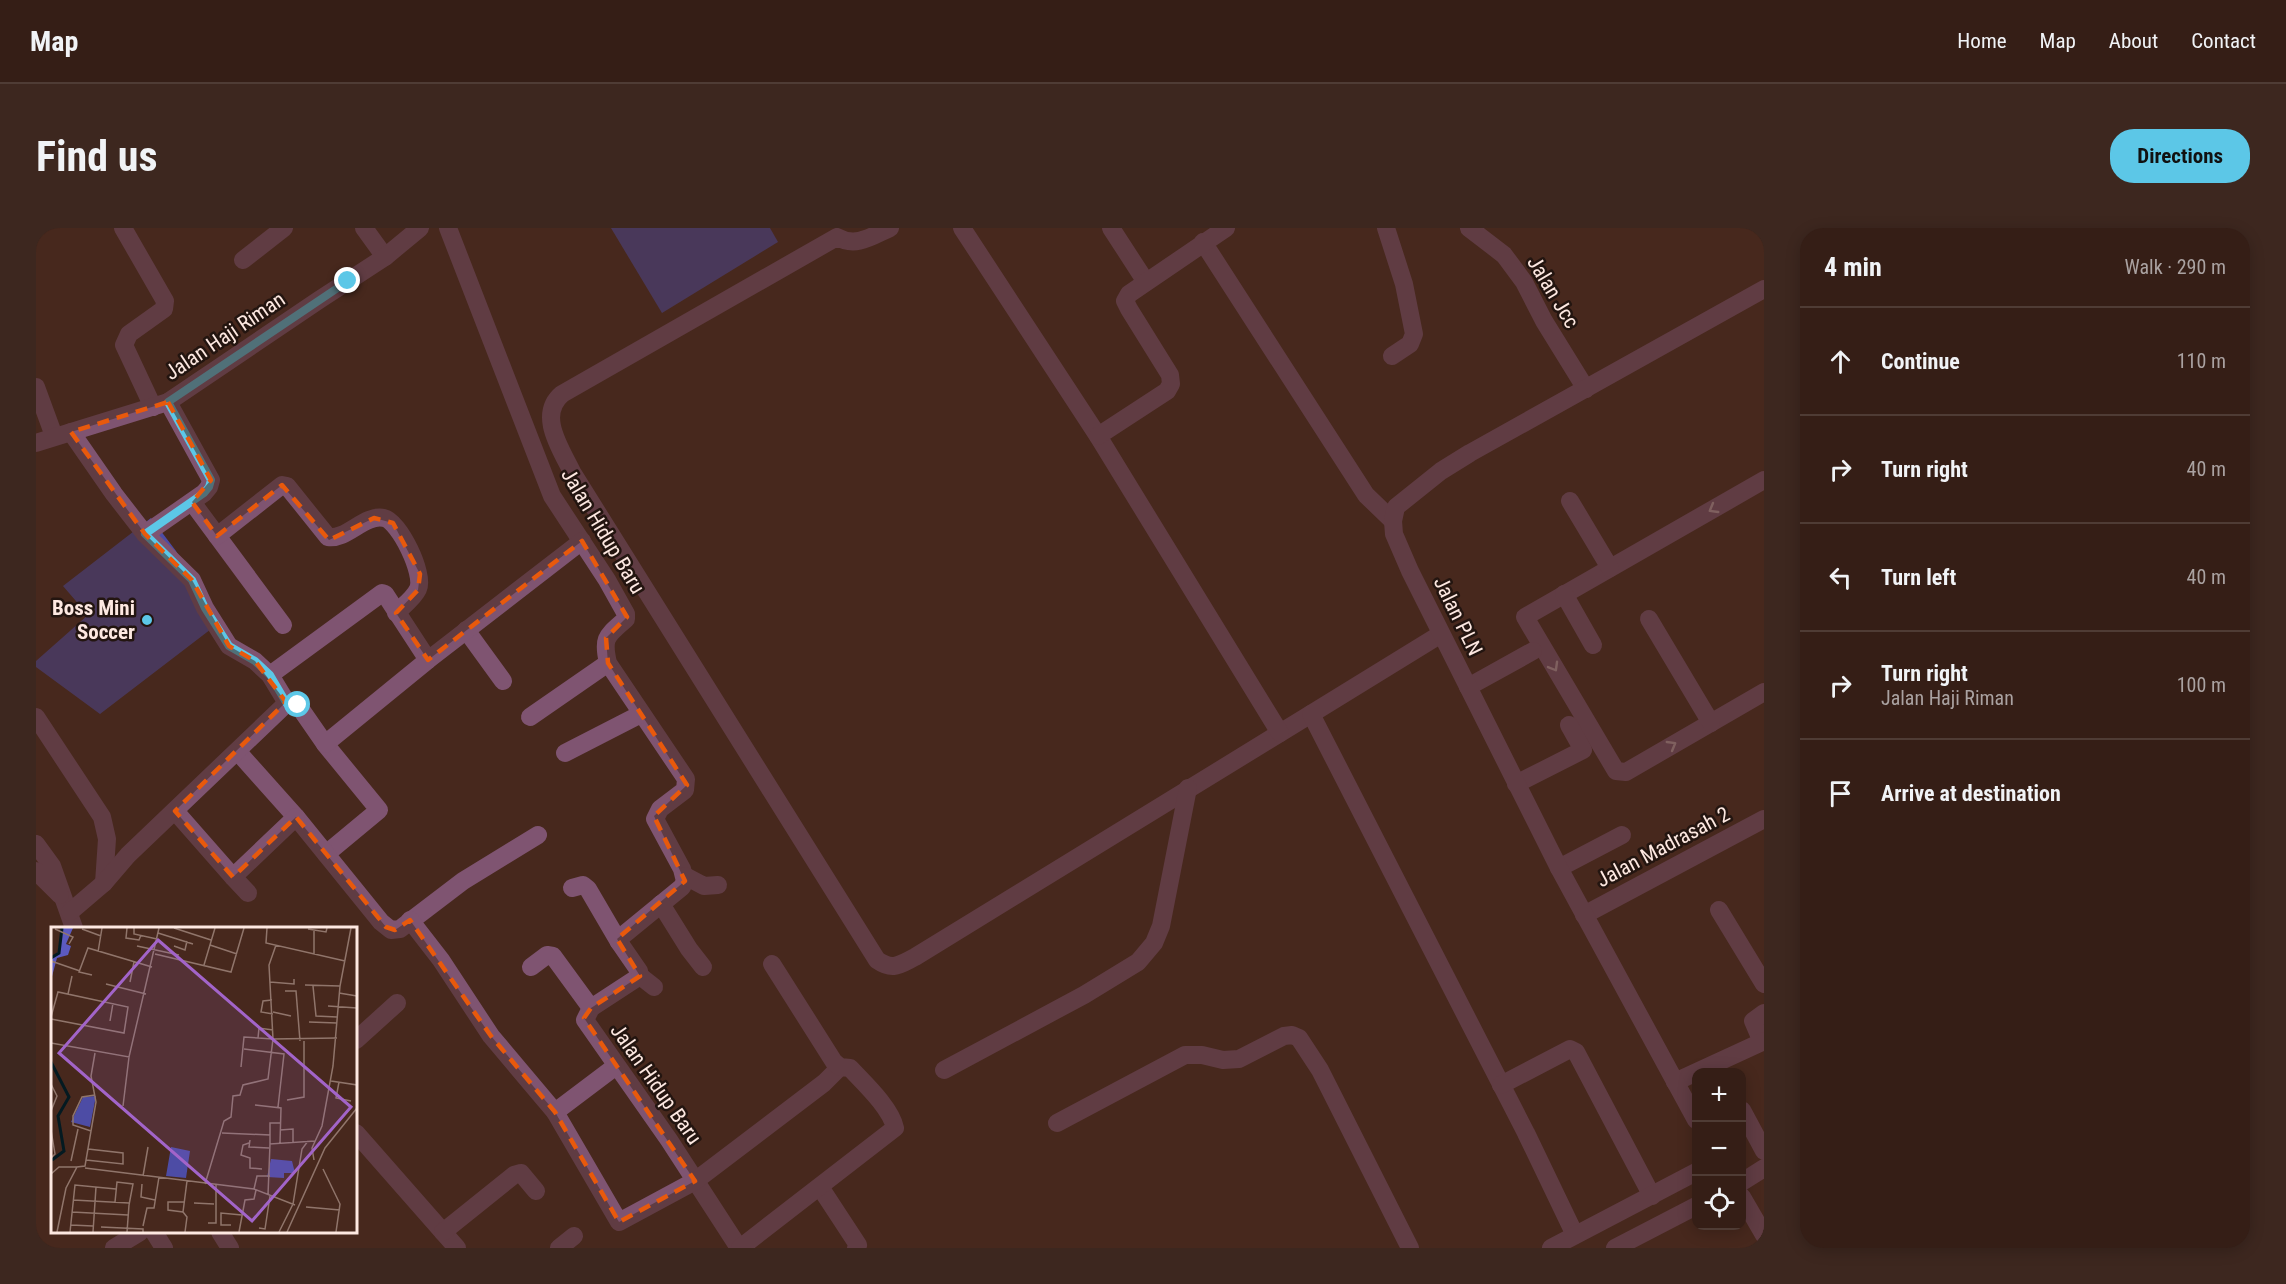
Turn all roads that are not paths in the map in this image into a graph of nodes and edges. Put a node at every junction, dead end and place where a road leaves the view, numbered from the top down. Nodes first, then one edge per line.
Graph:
1 (123, 228) edge
2 (284, 228) edge
3 (364, 228) edge
4 (420, 228) edge
5 (448, 228) edge
6 (890, 228) edge
7 (962, 228) edge
8 (1110, 228) edge
9 (1226, 228) edge
10 (1386, 228) edge
11 (1469, 228) edge
12 (834, 232) edge
13 (1203, 242) junction
14 (385, 257) junction
15 (243, 260) dead end
16 (1146, 282) junction
17 (1764, 289) edge
18 (1392, 356) dead end
19 (36, 387) edge
20 (1586, 389) junction
21 (161, 405) junction
22 (63, 434) junction
23 (1098, 436) junction
24 (36, 442) edge
25 (1764, 480) edge
26 (1570, 501) dead end
27 (192, 502) junction
28 (1393, 521) junction
29 (145, 534) junction
30 (217, 536) junction
31 (582, 540) junction
32 (1610, 568) junction
33 (1564, 594) junction
34 (396, 613) junction
35 (1649, 619) dead end
36 (283, 625) dead end
37 (466, 630) junction
38 (1441, 634) junction
39 (1593, 645) dead end
40 (1533, 651) dead end
41 (428, 660) junction
42 (608, 663) junction
43 (270, 675) junction
44 (503, 681) dead end
45 (1468, 687) junction
46 (1764, 692) edge
47 (287, 704) junction
48 (641, 714) junction
49 (1311, 714) junction
50 (36, 717) edge
51 (530, 717) dead end
52 (1711, 723) junction
53 (1569, 725) dead end
54 (1280, 733) junction
55 (326, 744) junction
56 (238, 752) junction
57 (565, 753) dead end
58 (1516, 784) junction
59 (1188, 788) junction
60 (175, 811) junction
61 (296, 817) junction
62 (1764, 819) edge
63 (1622, 834) dead end
64 (538, 835) dead end
65 (36, 844) edge
66 (326, 854) junction
67 (1559, 868) junction
68 (36, 871) edge
69 (685, 876) junction
70 (233, 877) junction
71 (104, 883) junction
72 (718, 885) dead end
73 (572, 888) dead end
74 (248, 893) dead end
75 (661, 904) junction
76 (1719, 910) dead end
77 (69, 913) edge
78 (1584, 915) junction
79 (410, 920) junction
80 (619, 942) junction
81 (772, 964) dead end
82 (531, 967) dead end
83 (703, 967) dead end
84 (640, 976) junction
85 (1764, 984) edge
86 (654, 987) dead end
87 (397, 1003) dead end
88 (591, 1008) junction
89 (1764, 1012) edge
90 (357, 1039) edge
91 (1763, 1041) edge
92 (616, 1066) junction
93 (840, 1067) junction
94 (1718, 1068) edge
95 (944, 1070) dead end
96 (1692, 1076) edge
97 (1675, 1082) junction
98 (1501, 1084) junction
99 (555, 1112) junction
100 (1692, 1113) edge
101 (1746, 1117) edge
102 (1057, 1123) dead end
103 (357, 1134) edge
104 (1764, 1151) edge
105 (1764, 1168) edge
106 (1692, 1174) edge
107 (1746, 1179) edge
108 (695, 1181) junction
109 (820, 1187) junction
110 (536, 1191) dead end
111 (1652, 1196) junction
112 (1746, 1204) edge
113 (1692, 1208) edge
114 (443, 1232) junction
115 (138, 1233) edge
116 (155, 1233) edge
117 (221, 1233) edge
118 (1575, 1235) junction
119 (1764, 1235) edge
120 (573, 1236) dead end
121 (741, 1247) edge
122 (114, 1248) edge
123 (164, 1248) edge
124 (230, 1248) edge
125 (457, 1248) edge
126 (559, 1248) edge
127 (856, 1248) edge
128 (1410, 1248) edge
129 (1551, 1248) edge
130 (1615, 1248) edge

1 - 21 street
2 - 15 street
3 - 14 street
4 - 14 street, Jalan Haji Riman
5 - 31 street, Jalan Hidup Baru
6 - 12 street
7 - 23 street
8 - 16 street
9 - 13 street
10 - 18 street
11 - 20 street, Jalan Jcc
12 - 59 street
13 - 16 street
13 - 28 street
14 - 21 street, Jalan Haji Riman
16 - 23 street
17 - 20 street
19 - 22 street
20 - 28 street
21 - 22 street, Jalan Haji Riman
21 - 27 street
22 - 24 street, Jalan Haji Riman
22 - 29 street
23 - 54 street
25 -> 32 street
26 - 32 street
27 - 29 street
27 - 30 street
28 - 38 street, Jalan PLN
29 - 43 street
30 - 34 street
30 - 36 street
31 - 37 street
31 - 42 street, Jalan Hidup Baru
32 - 33 street
33 - 39 street
33 -> 52 street
34 - 41 street
34 - 43 street
35 - 52 street
37 - 41 street
37 - 44 street
38 - 45 street, Jalan PLN
38 - 49 street
40 - 45 street
41 - 55 street
42 - 48 street
42 - 51 street
43 - 47 street
45 - 58 street, Jalan PLN
46 - 52 street
47 - 55 street
47 - 56 street
48 - 57 street
48 - 69 street
49 - 54 street
49 - 98 street
50 - 71 street
53 - 58 street
54 - 59 street
55 - 66 street
56 - 60 street
56 - 61 street
58 - 67 street, Jalan PLN
59 - 95 street
60 - 70 street
60 - 71 street
61 - 66 street
61 - 70 street
62 - 78 street, Jalan Madrasah 2
63 - 67 street
64 - 79 street
65 - 77 street
66 - 79 street
67 - 78 street, Jalan PLN
68 - 77 street
69 - 72 street
69 - 75 street
70 - 74 street
71 - 77 street
73 - 80 street
75 - 80 street
75 - 83 street
76 - 85 street
78 - 97 street, Jalan PLN
79 - 99 street
80 - 84 street
81 - 93 street
82 - 88 street
84 - 86 street
84 - 88 street, Jalan Hidup Baru
87 - 90 street
88 - 92 street, Jalan Hidup Baru
89 - 91 street
91 - 94 street
92 - 99 street
92 - 108 street, Jalan Hidup Baru
93 - 108 street
93 - 109 street
96 - 97 street
97 - 100 street, Jalan PLN
98 - 111 street
98 - 118 street
99 - 108 street
101 - 104 street
102 - 128 street
103 - 114 street
105 - 107 street
106 - 111 street
108 - 121 street, Jalan Hidup Baru
109 - 121 street
109 - 127 street
110 - 114 street
111 - 118 street
112 - 119 street
113 - 130 street
114 - 125 street
115 - 122 street
116 - 123 street
117 - 124 street
118 - 129 street
120 - 126 street

